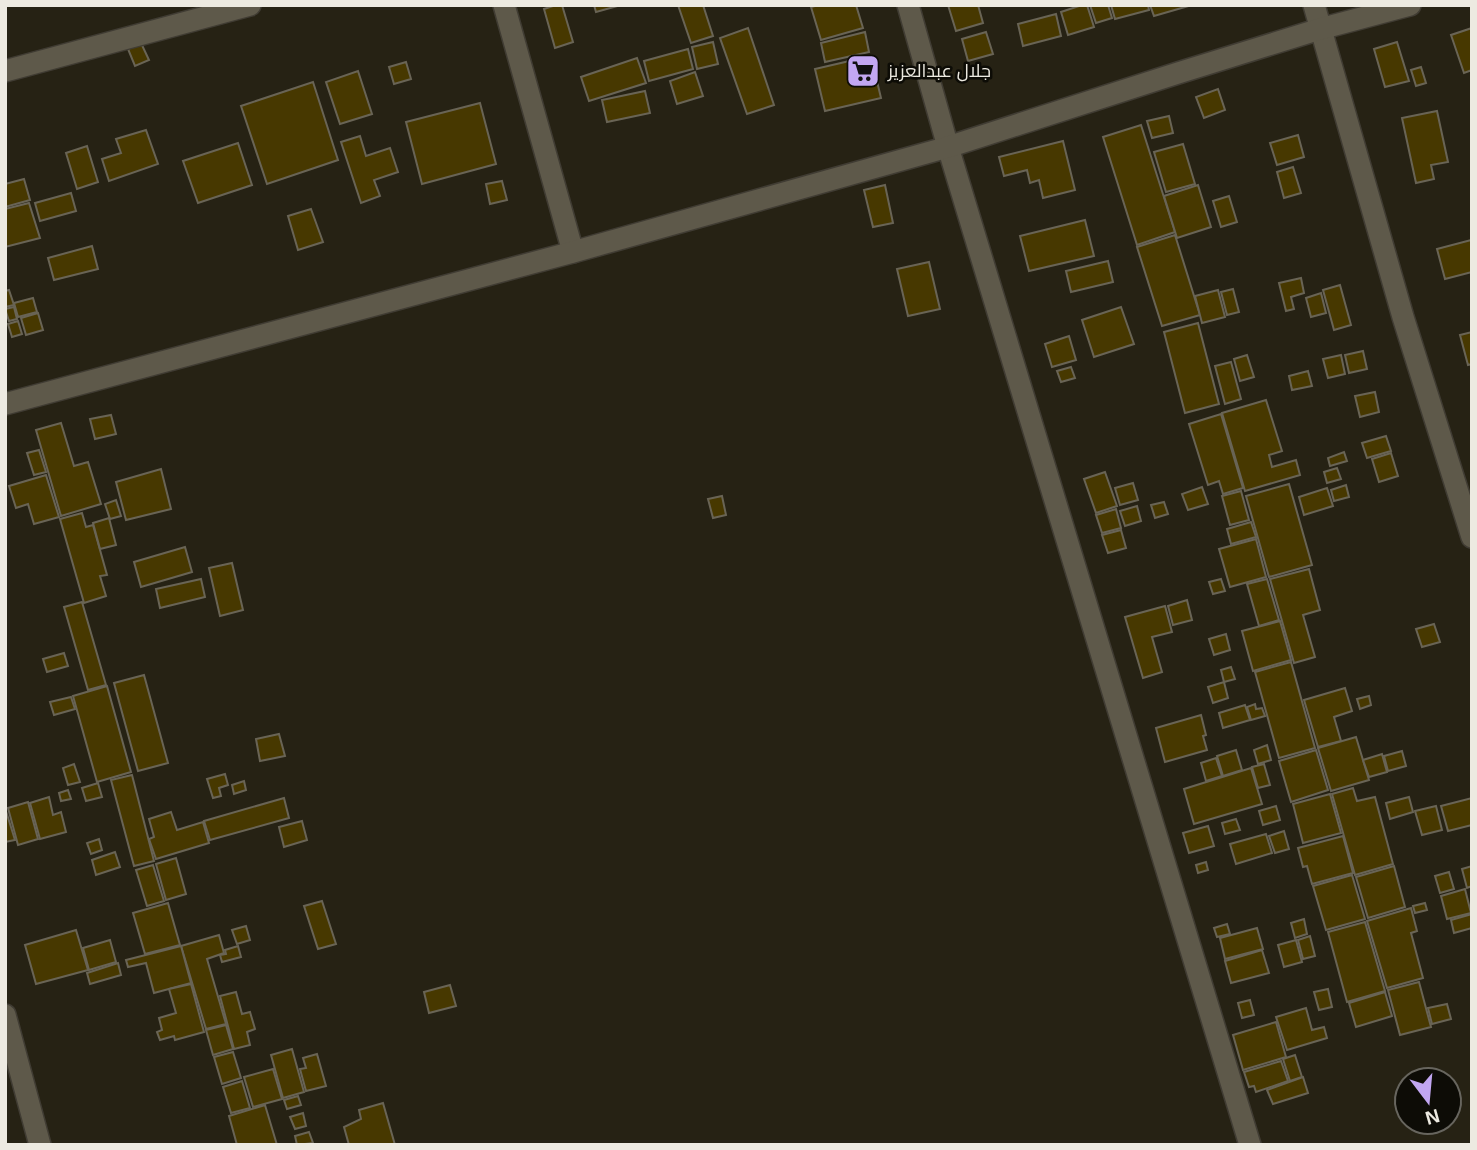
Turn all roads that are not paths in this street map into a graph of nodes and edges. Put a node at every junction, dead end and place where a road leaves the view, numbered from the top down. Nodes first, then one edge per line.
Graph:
1 (250, 5) edge
2 (504, 5) edge
3 (908, 5) edge
4 (1314, 5) edge
5 (1410, 5) edge
6 (1320, 29) junction
7 (5, 71) edge
8 (948, 148) junction
9 (572, 252) junction
10 (5, 404) edge
11 (1472, 537) edge
12 (5, 1015) edge
13 (40, 1145) edge
14 (1250, 1145) edge

1 - 7 street
2 - 9 street
3 - 8 street
4 - 6 street
5 - 6 street
6 - 8 street
6 - 11 street
8 - 9 street
8 - 14 street
9 - 10 street
12 - 13 street

